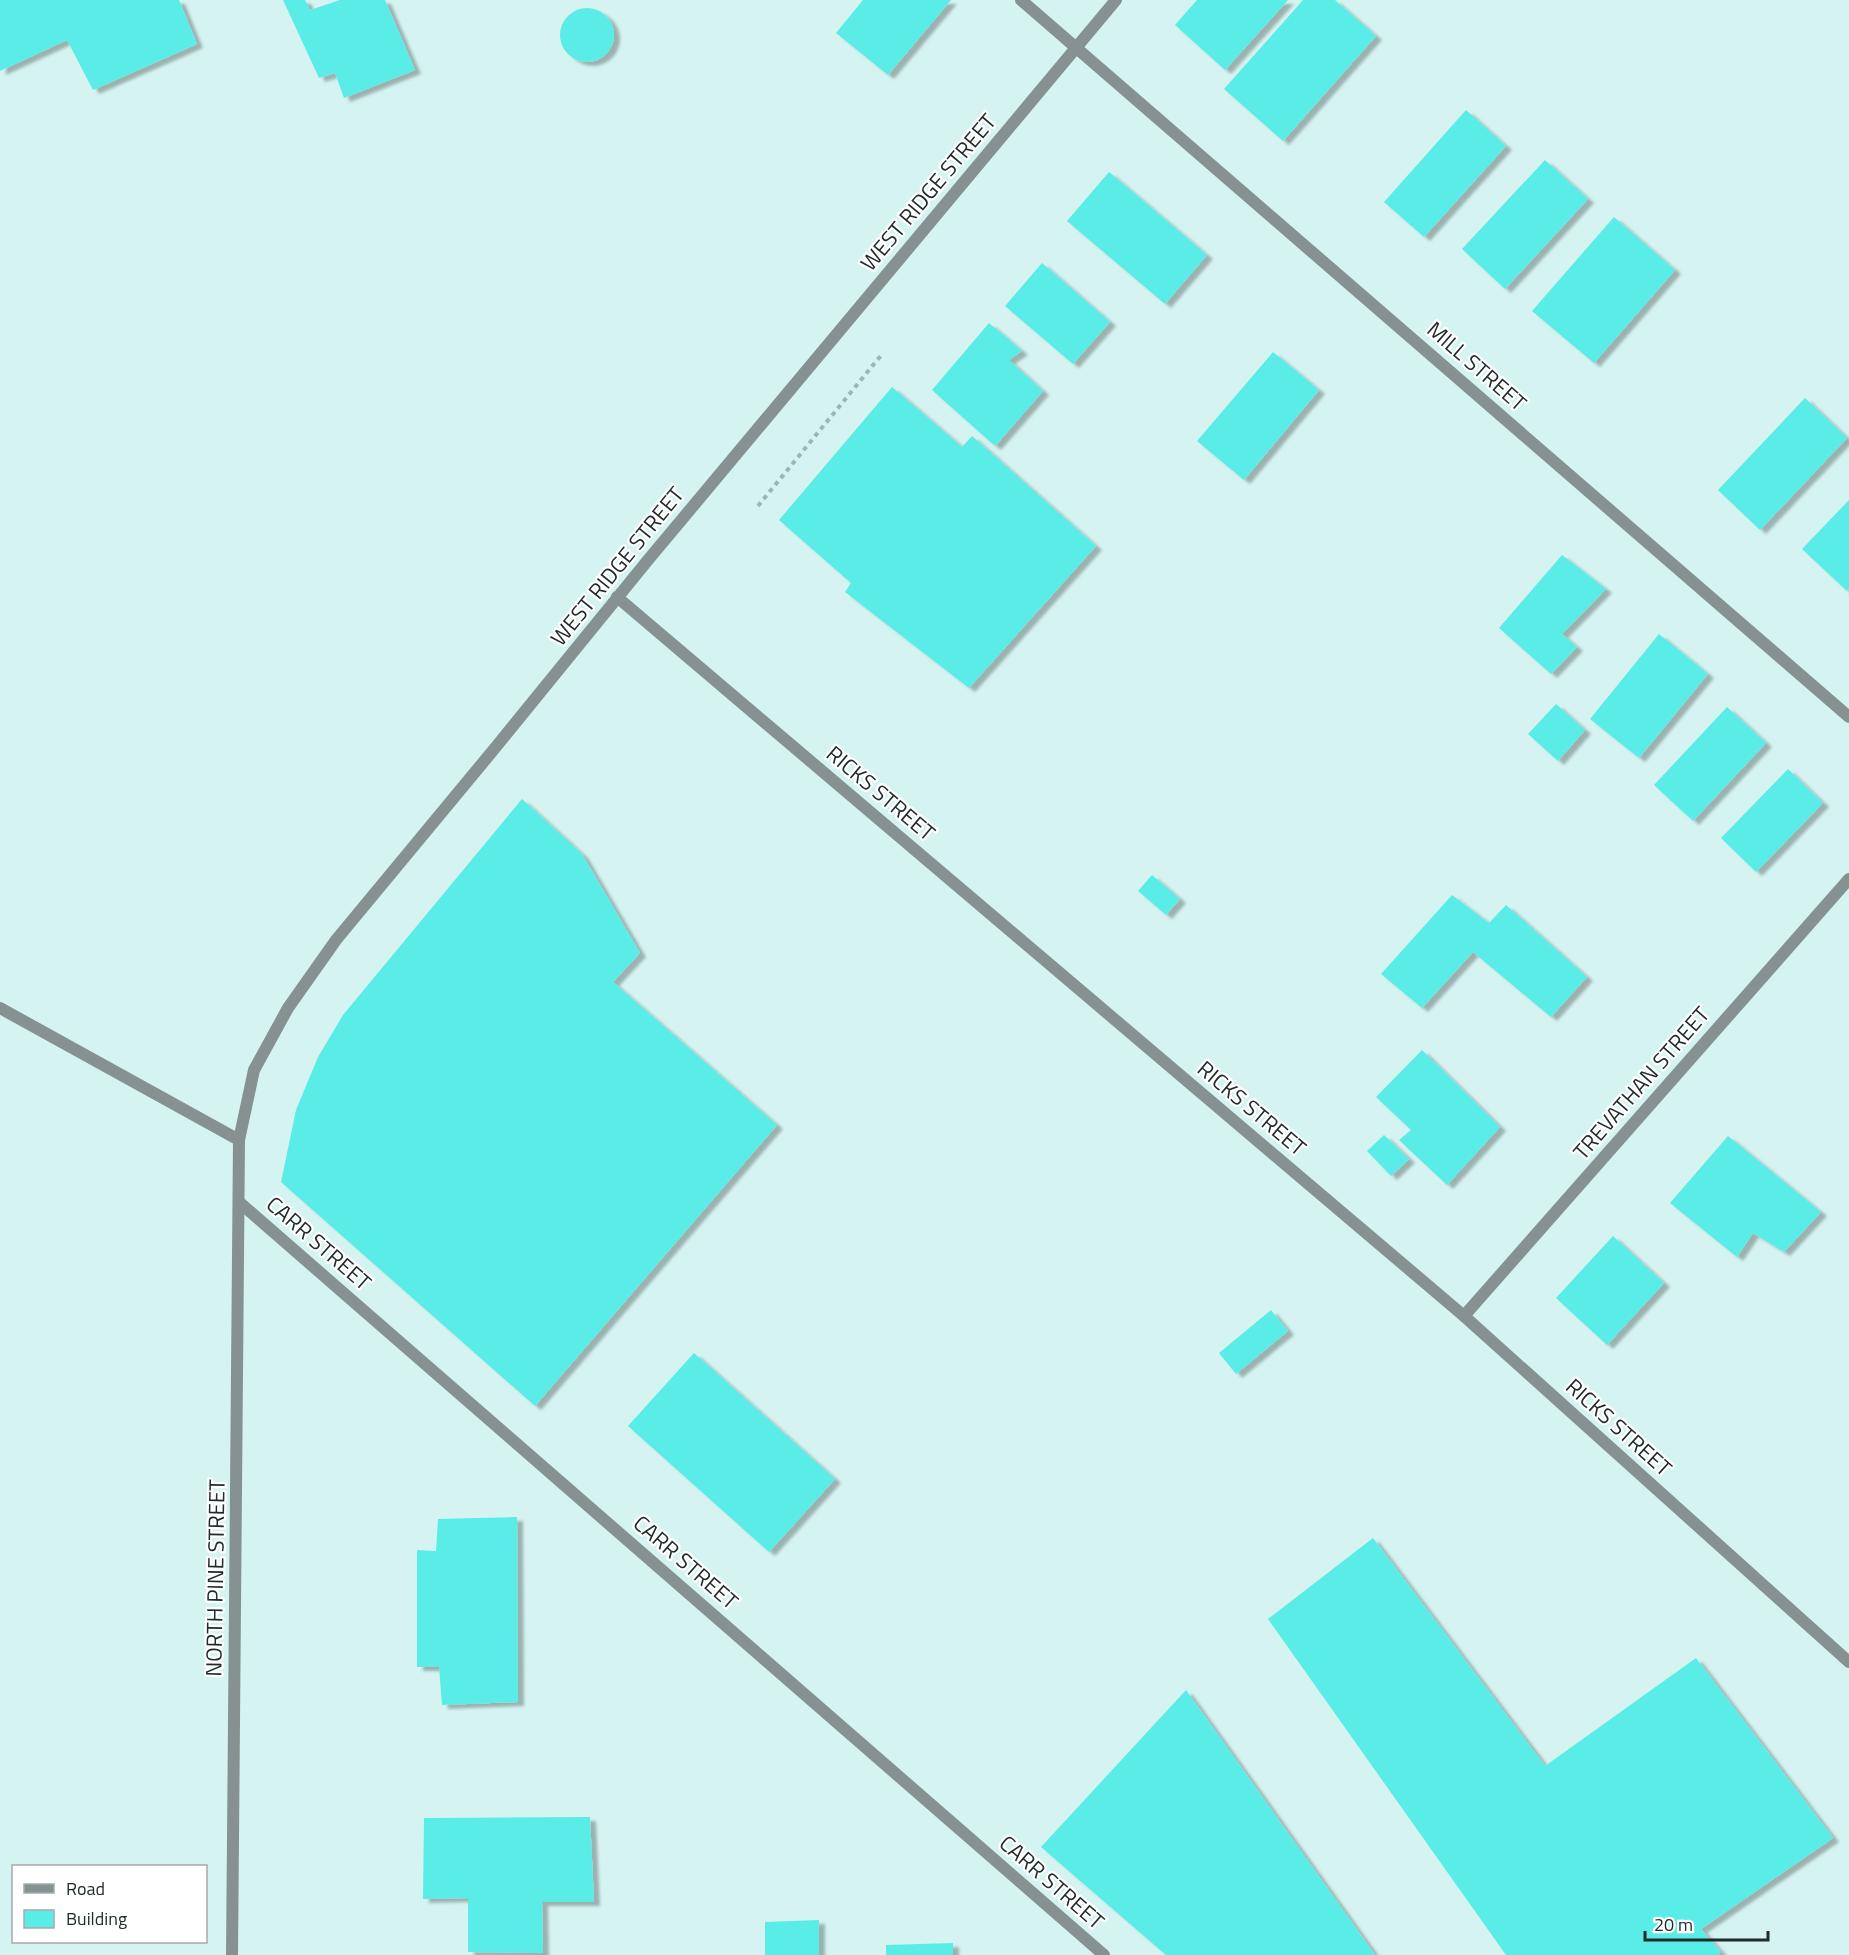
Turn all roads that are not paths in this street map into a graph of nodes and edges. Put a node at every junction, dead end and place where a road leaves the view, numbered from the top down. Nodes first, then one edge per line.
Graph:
1 (1021, 0) edge
2 (1116, 0) edge
3 (1077, 47) junction
4 (617, 597) junction
5 (1849, 717) edge
6 (1849, 879) edge
7 (0, 1008) edge
8 (239, 1140) junction
9 (239, 1202) junction
10 (1464, 1316) junction
11 (1849, 1662) edge
12 (232, 1955) edge
13 (1104, 1955) edge

1 - 3 street, MILL STREET
2 - 3 street, WEST RIDGE STREET
3 - 4 street, WEST RIDGE STREET
3 - 5 street, MILL STREET
4 - 8 street, WEST RIDGE STREET
4 - 10 street, RICKS STREET
6 - 10 street, TREVATHAN STREET
7 - 8 street
8 - 9 street, WEST RIDGE STREET
9 - 12 street, NORTH PINE STREET
9 - 13 street, CARR STREET
10 - 11 street, RICKS STREET

